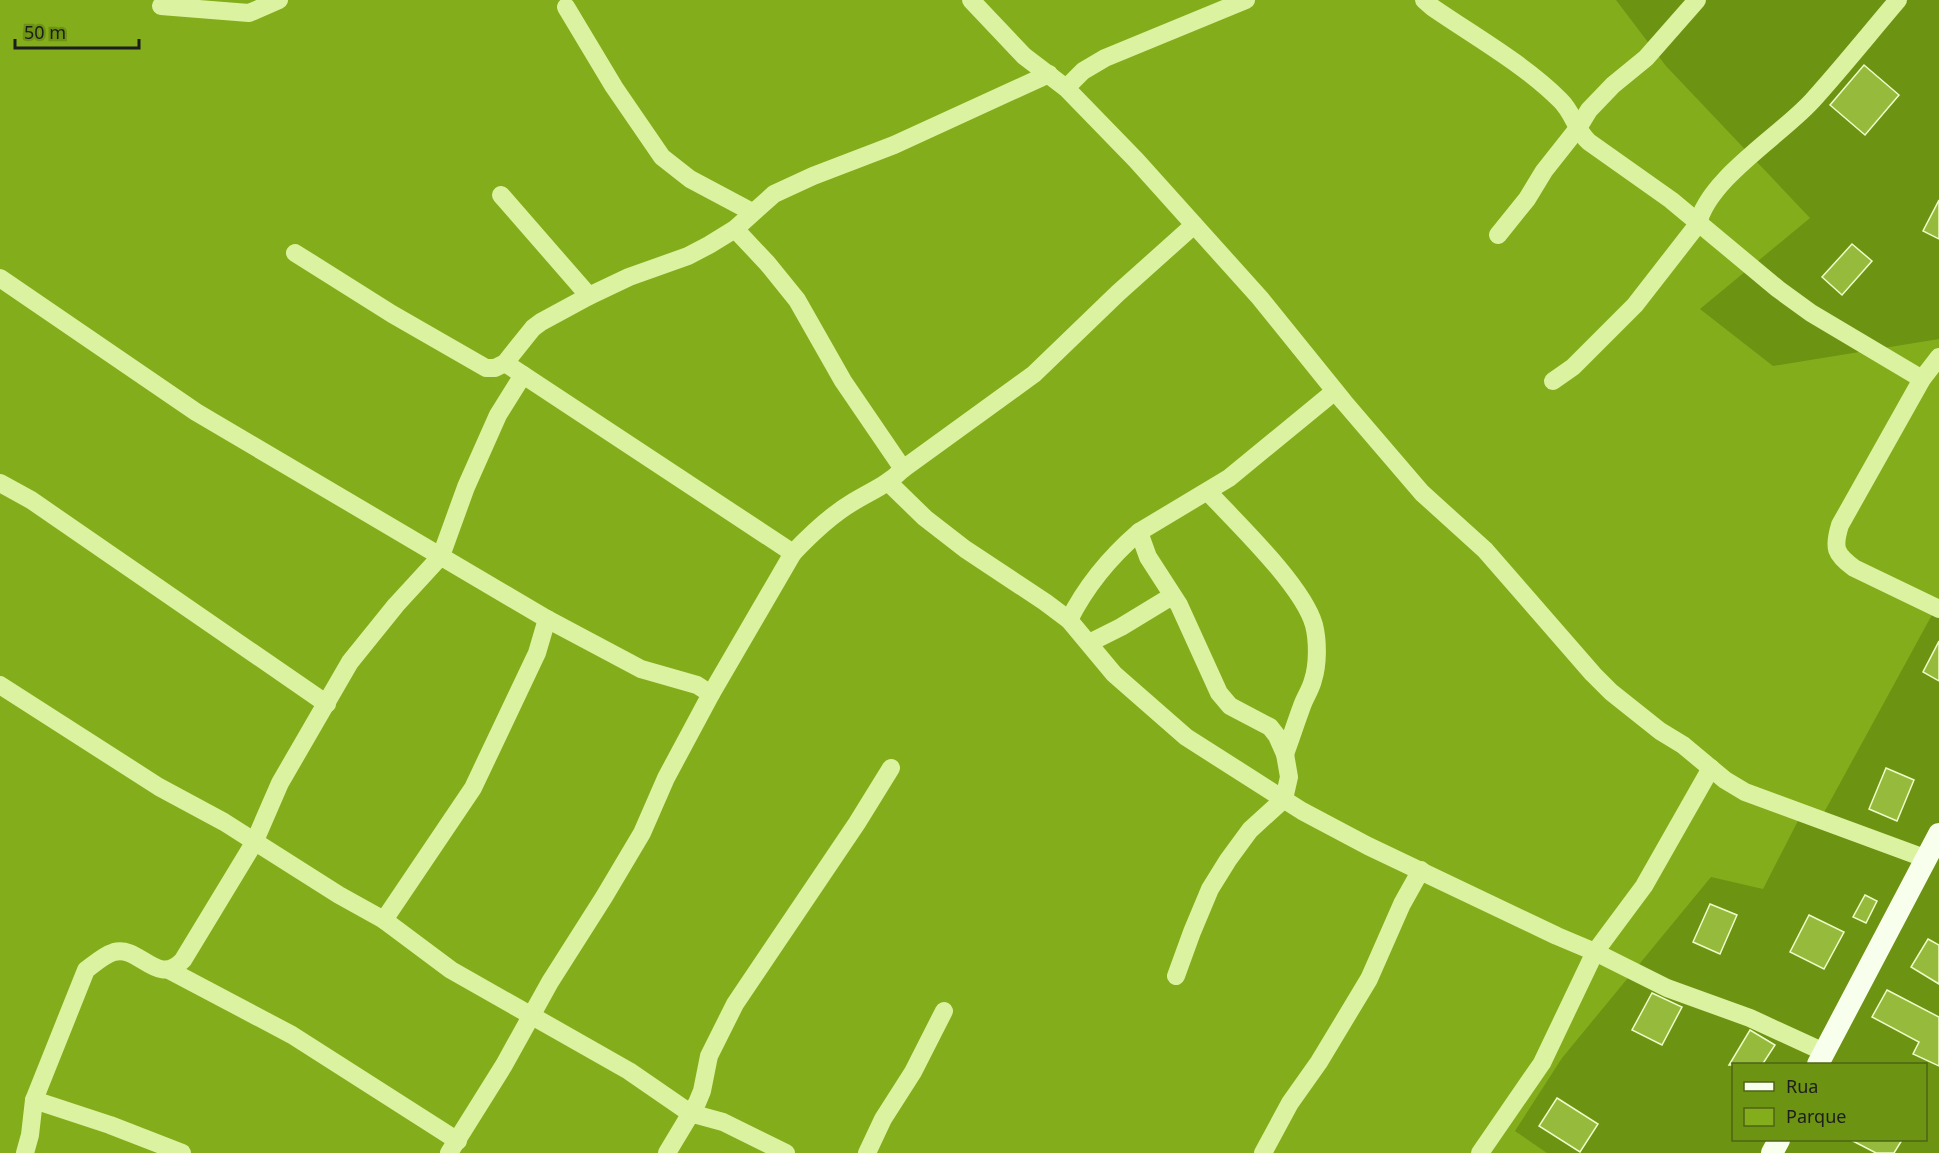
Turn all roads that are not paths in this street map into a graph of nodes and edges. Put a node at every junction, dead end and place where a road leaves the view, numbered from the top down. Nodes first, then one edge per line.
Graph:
1 (279, 0) edge
2 (972, 0) edge
3 (1246, 0) edge
4 (1424, 0) edge
5 (1697, 0) edge
6 (1898, 0) edge
7 (161, 6) dead end
8 (566, 7) dead end
9 (1049, 74) junction
10 (1066, 88) junction
11 (1578, 128) junction
12 (501, 195) dead end
13 (752, 212) junction
14 (1698, 224) junction
15 (1194, 225) junction
16 (735, 228) junction
17 (1498, 235) dead end
18 (295, 253) dead end
19 (0, 279) edge
20 (589, 296) junction
21 (1939, 357) edge
22 (505, 363) junction
23 (523, 375) junction
24 (1922, 379) junction
25 (1553, 381) dead end
26 (1335, 391) junction
27 (903, 469) junction
28 (0, 483) edge
29 (889, 483) junction
30 (1208, 492) junction
31 (1139, 532) junction
32 (793, 553) junction
33 (441, 556) junction
34 (1172, 596) junction
35 (1939, 609) edge
36 (547, 619) junction
37 (1069, 620) junction
38 (1089, 643) junction
39 (0, 684) edge
40 (711, 694) junction
41 (327, 705) junction
42 (1285, 754) junction
43 (891, 768) dead end
44 (1711, 768) junction
45 (1284, 799) junction
46 (1939, 834) edge
47 (254, 843) junction
48 (1927, 858) junction
49 (1420, 870) junction
50 (384, 920) junction
51 (1595, 952) junction
52 (169, 970) junction
53 (1176, 976) dead end
54 (944, 1011) dead end
55 (531, 1015) junction
56 (1821, 1058) edge
57 (34, 1100) junction
58 (690, 1113) junction
59 (454, 1147) edge
60 (24, 1153) edge
61 (182, 1153) edge
62 (667, 1153) edge
63 (786, 1153) edge
64 (867, 1153) edge
65 (1263, 1153) edge
66 (1480, 1153) edge

1 - 7 street
2 - 9 street
3 - 10 street
4 - 11 street
5 - 11 street
6 - 14 street
8 - 13 street
9 - 10 street
9 - 13 street
10 - 15 street
11 - 14 street
11 - 17 street
12 - 20 street
13 - 16 street
14 - 24 street
14 - 25 street
15 - 26 street
15 - 27 street
16 - 20 street
16 - 27 street
18 - 22 street
19 - 33 street
20 - 22 street
21 - 24 street
22 - 23 street
23 - 32 street
23 - 33 street
24 - 35 street
26 - 30 street
26 - 44 street
27 - 29 street
28 - 41 street
29 - 32 street
29 - 37 street
30 - 31 street
30 - 42 street
31 - 34 street
31 - 37 street
32 - 40 street
33 - 36 street
33 - 41 street
34 - 38 street
34 - 42 street
36 - 40 street
36 - 50 street
37 - 38 street
38 - 45 street
39 - 47 street
40 - 55 street
41 - 47 street
42 - 45 street
43 - 58 street
44 - 48 street
44 - 51 street
45 - 49 street
45 - 53 street
46 - 48 main road
47 - 50 street
47 - 52 street
48 - 56 main road
49 - 51 street
49 - 65 street
50 - 55 street
51 - 56 street
51 - 66 street
52 - 57 street
52 - 59 street
54 - 64 street
55 - 58 street
55 - 59 street
57 - 60 street
57 - 61 street
58 - 62 street
58 - 63 street

